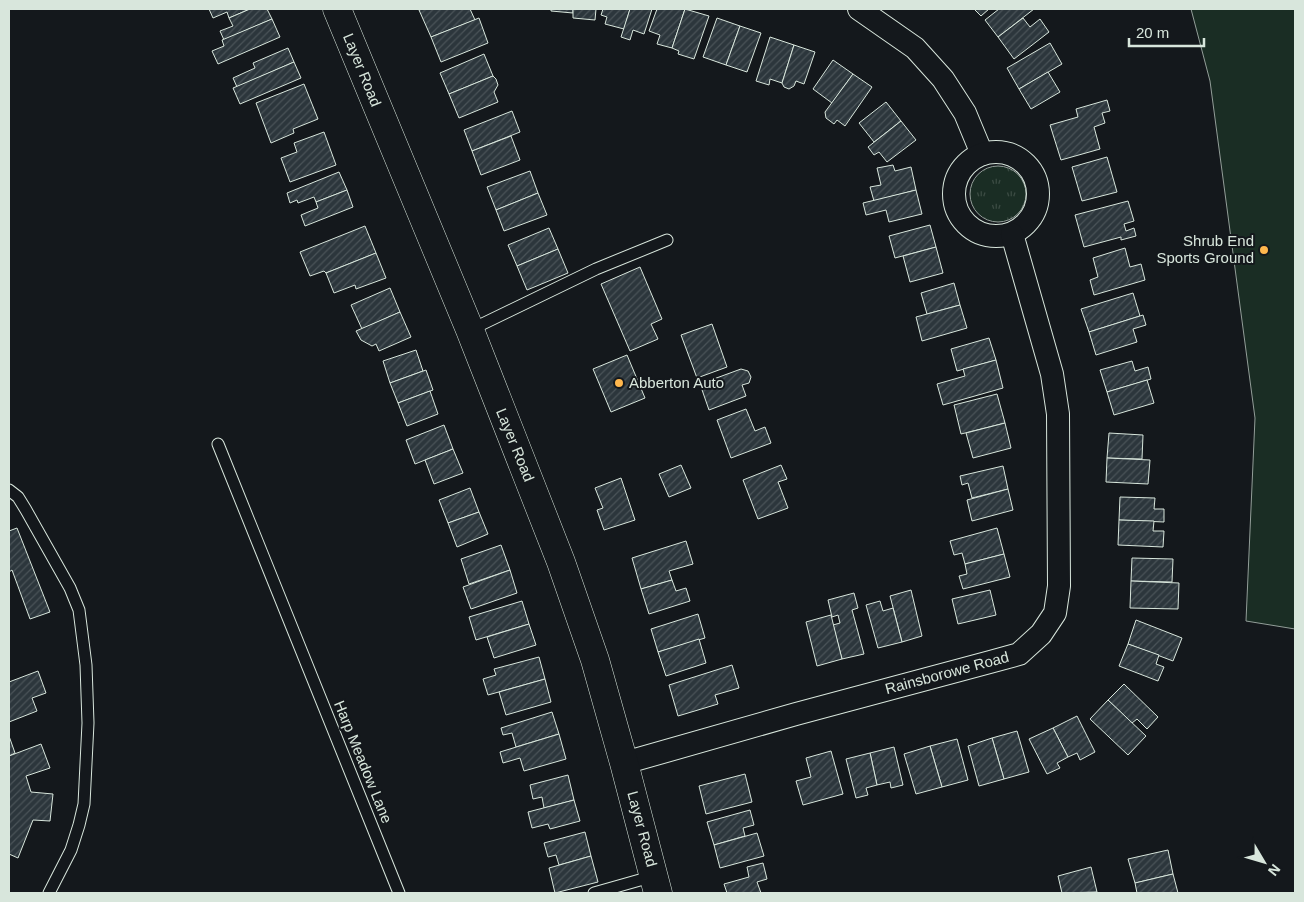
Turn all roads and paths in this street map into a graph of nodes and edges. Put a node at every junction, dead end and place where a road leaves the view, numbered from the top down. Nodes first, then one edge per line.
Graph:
1 (337, 9) edge
2 (859, 9) edge
3 (982, 154) junction
4 (1012, 234) junction
5 (667, 240) dead end
6 (470, 330) junction
7 (218, 444) dead end
8 (9, 490) edge
9 (624, 763) junction
10 (656, 885) edge
11 (49, 893) edge
12 (399, 893) edge
13 (594, 893) edge

1 - 6 main road, Layer Road
2 - 3 street
3 - 4 street
3 - 4 street
4 - 9 street, Rainsborowe Road
5 - 6 lane
6 - 9 main road, Layer Road
7 - 12 lane, Harp Meadow Lane
8 - 11 lane
9 - 10 main road, Layer Road
10 - 13 lane

